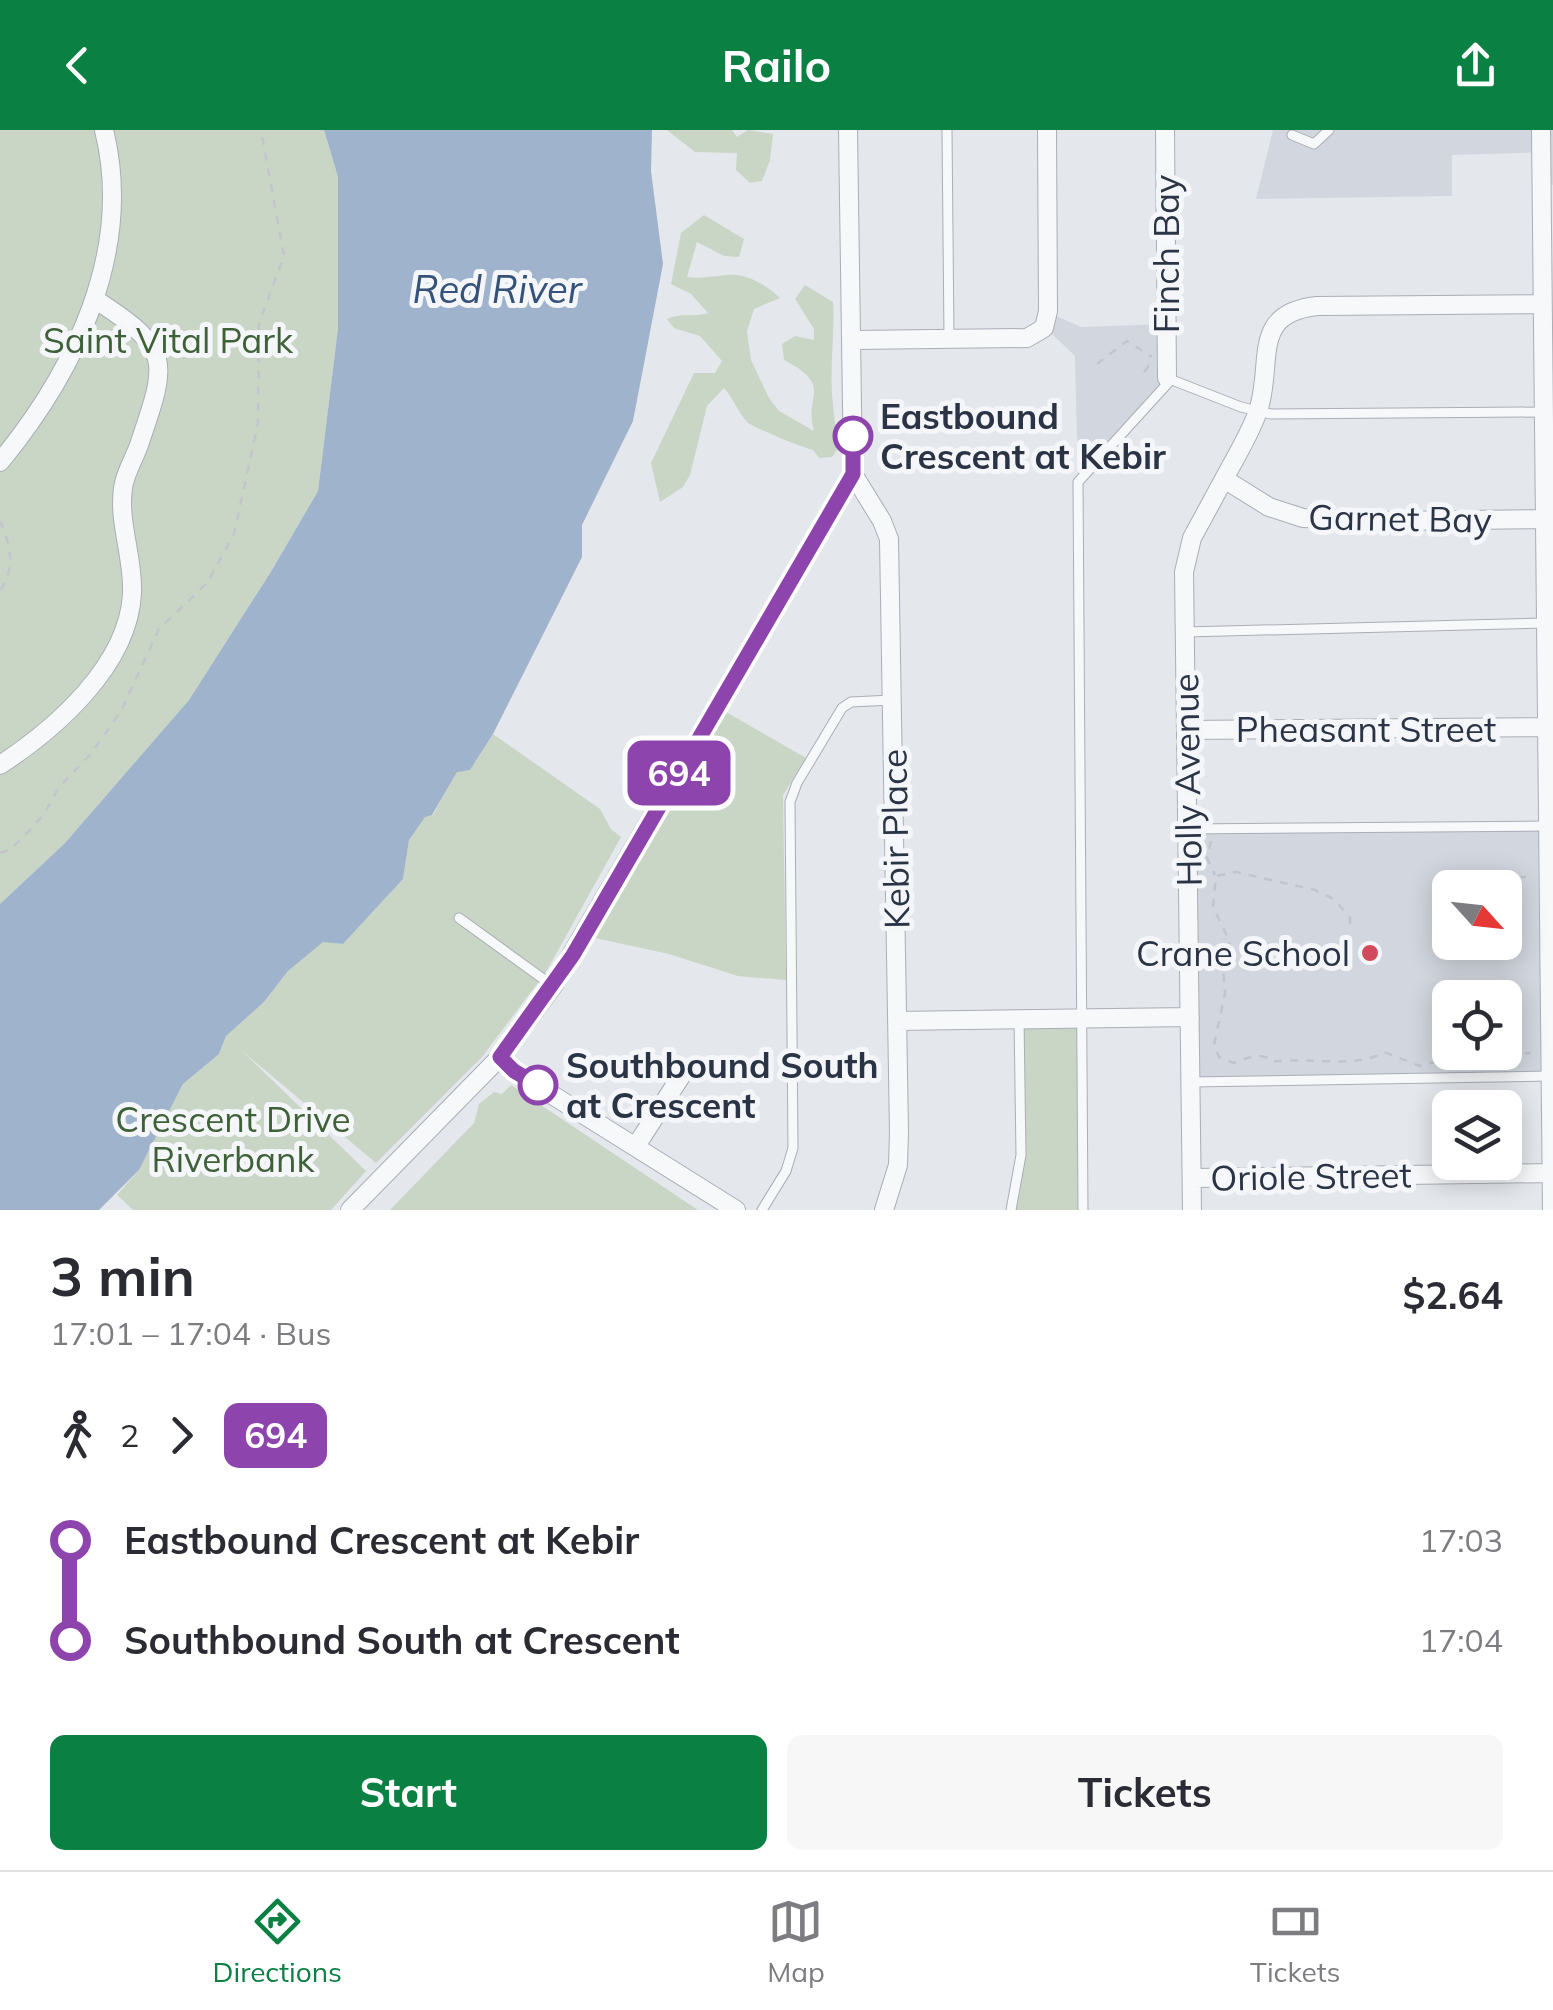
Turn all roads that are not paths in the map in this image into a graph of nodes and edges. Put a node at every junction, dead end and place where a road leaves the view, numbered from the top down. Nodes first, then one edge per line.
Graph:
1 (104, 130) edge
2 (848, 130) edge
3 (947, 130) edge
4 (1047, 130) edge
5 (1165, 130) edge
6 (1328, 130) edge
7 (1541, 130) edge
8 (1292, 135) dead end
9 (1547, 185) edge
10 (96, 300) junction
11 (1540, 304) junction
12 (949, 337) junction
13 (852, 340) junction
14 (1168, 378) junction
15 (1258, 412) junction
16 (1542, 412) junction
17 (1548, 436) edge
18 (0, 462) edge
19 (853, 474) junction
20 (1224, 480) junction
21 (1544, 518) junction
22 (1546, 623) junction
23 (1185, 632) junction
24 (892, 700) junction
25 (1550, 728) edge
26 (1186, 730) junction
27 (0, 764) edge
28 (1547, 826) junction
29 (1188, 829) junction
30 (460, 918) dead end
31 (1552, 964) edge
32 (553, 986) junction
33 (1190, 1017) junction
34 (1082, 1018) junction
35 (1019, 1019) junction
36 (898, 1021) junction
37 (500, 1057) junction
38 (682, 1073) dead end
39 (1551, 1076) edge
40 (1190, 1082) junction
41 (636, 1146) junction
42 (1552, 1173) edge
43 (1192, 1178) junction
44 (350, 1210) edge
45 (736, 1210) edge
46 (762, 1210) edge
47 (884, 1210) edge
48 (1011, 1210) edge
49 (1083, 1210) edge
50 (1192, 1210) edge
51 (1552, 1210) edge

1 - 10 street
2 - 13 street
3 - 12 lane
4 - 12 street
5 - 14 street, Finch Bay
6 - 8 lane
7 - 9 street
9 - 11 street
10 - 18 street
10 - 27 street
11 - 15 street
11 - 16 street
12 - 13 street
13 - 19 street
14 - 15 lane
14 - 34 lane
15 - 16 lane
15 - 20 street
16 - 17 street
17 - 21 street
19 - 24 street, Kebir Place
19 - 32 street
20 - 21 street, Garnet Bay
20 - 23 street, Holly Avenue
21 - 22 street
22 - 23 lane
22 - 25 street
23 - 26 street, Holly Avenue
24 - 36 street, Kebir Place
24 - 46 lane
25 - 26 street, Pheasant Street
25 - 28 street
26 - 29 street, Holly Avenue
28 - 29 lane
28 - 31 street
29 - 33 street, Holly Avenue
30 - 32 lane
31 - 39 street
32 - 37 street
33 - 34 street
33 - 40 street, Holly Avenue
34 - 35 street
34 - 49 lane
35 - 36 street
35 - 48 lane
36 - 47 street, Kebir Place
37 - 41 street
37 - 44 street
38 - 41 street
39 - 40 lane
39 - 42 street
40 - 43 street, Holly Avenue
41 - 45 street
42 - 43 street, Oriole Street
42 - 51 street
43 - 50 street, Holly Avenue

